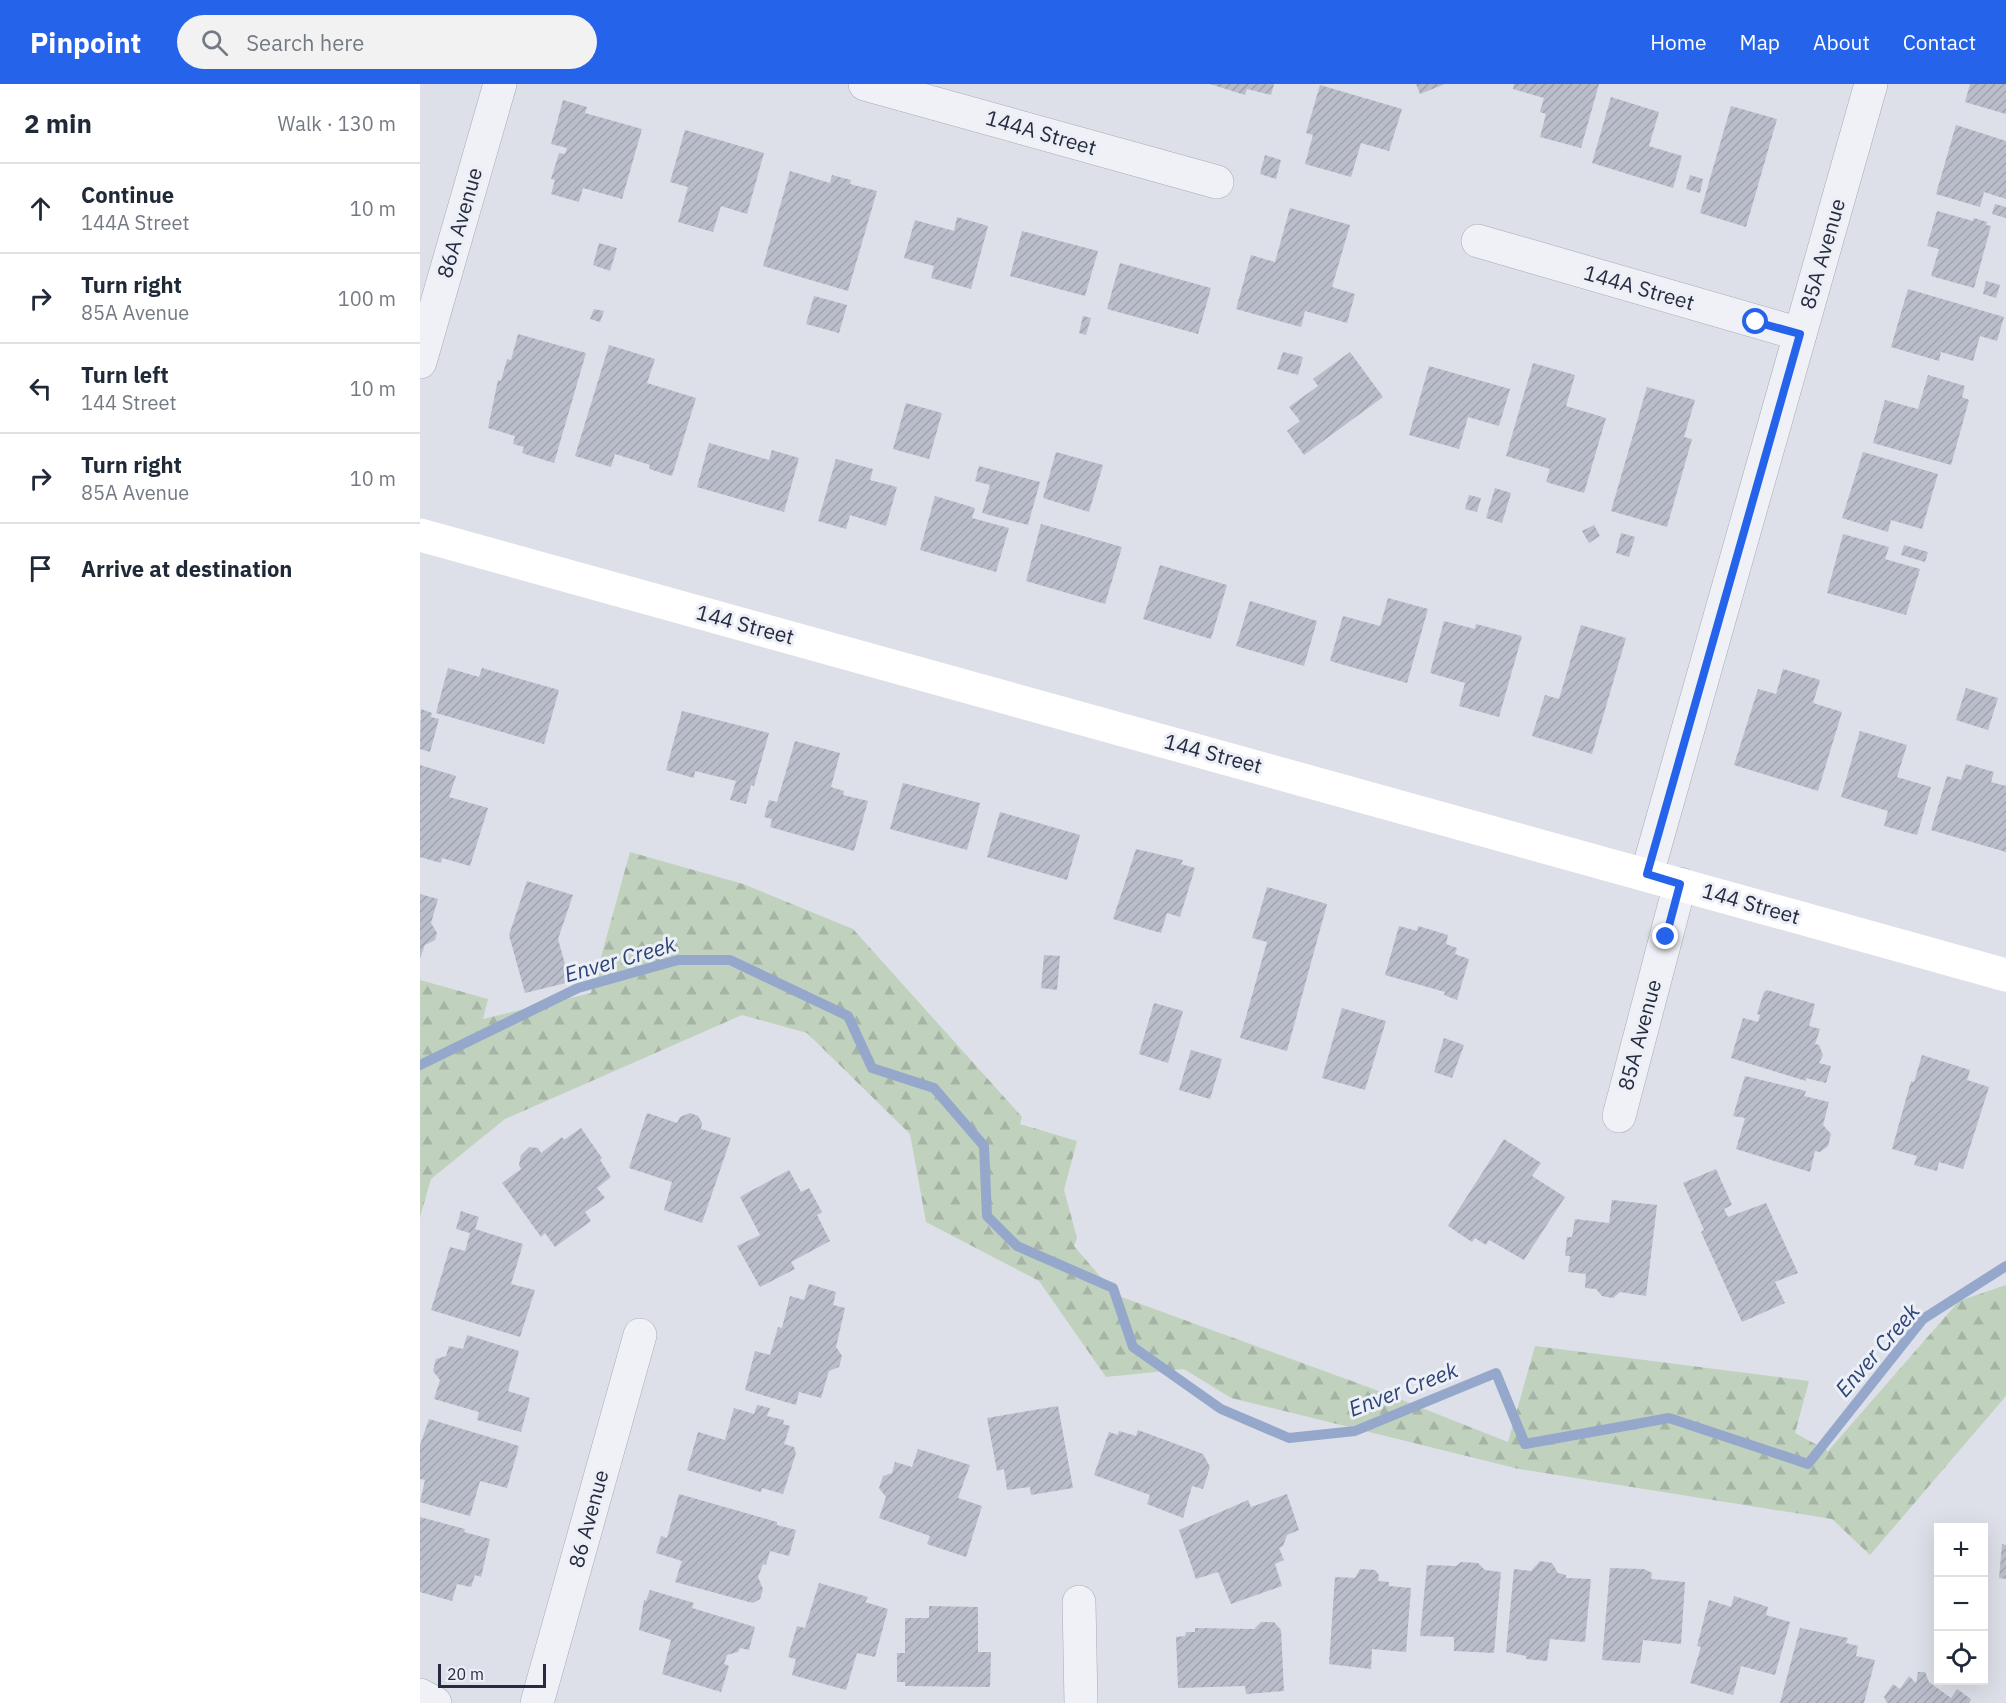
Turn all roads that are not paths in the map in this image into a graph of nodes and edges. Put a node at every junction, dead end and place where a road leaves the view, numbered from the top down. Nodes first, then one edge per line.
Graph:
1 (500, 84) edge
2 (865, 84) edge
3 (1871, 84) edge
4 (1217, 182) dead end
5 (1478, 241) dead end
6 (1800, 334) junction
7 (420, 362) edge
8 (420, 535) edge
9 (1647, 874) junction
10 (1680, 884) junction
11 (2006, 975) edge
12 (1619, 1116) dead end
13 (640, 1335) dead end
14 (1079, 1602) dead end
15 (420, 1695) edge
16 (435, 1703) edge
17 (537, 1703) edge
18 (1081, 1703) edge

1 - 7 street, 86A Avenue
2 - 4 street, 144A Street
3 - 6 street, 85A Avenue
5 - 6 street, 144A Street
6 - 9 street, 85A Avenue
8 - 9 main road, 144 Street
9 - 10 main road, 144 Street
10 - 11 main road, 144 Street
10 - 12 street, 85A Avenue
13 - 17 street, 86 Avenue
14 - 18 street
15 - 16 street

